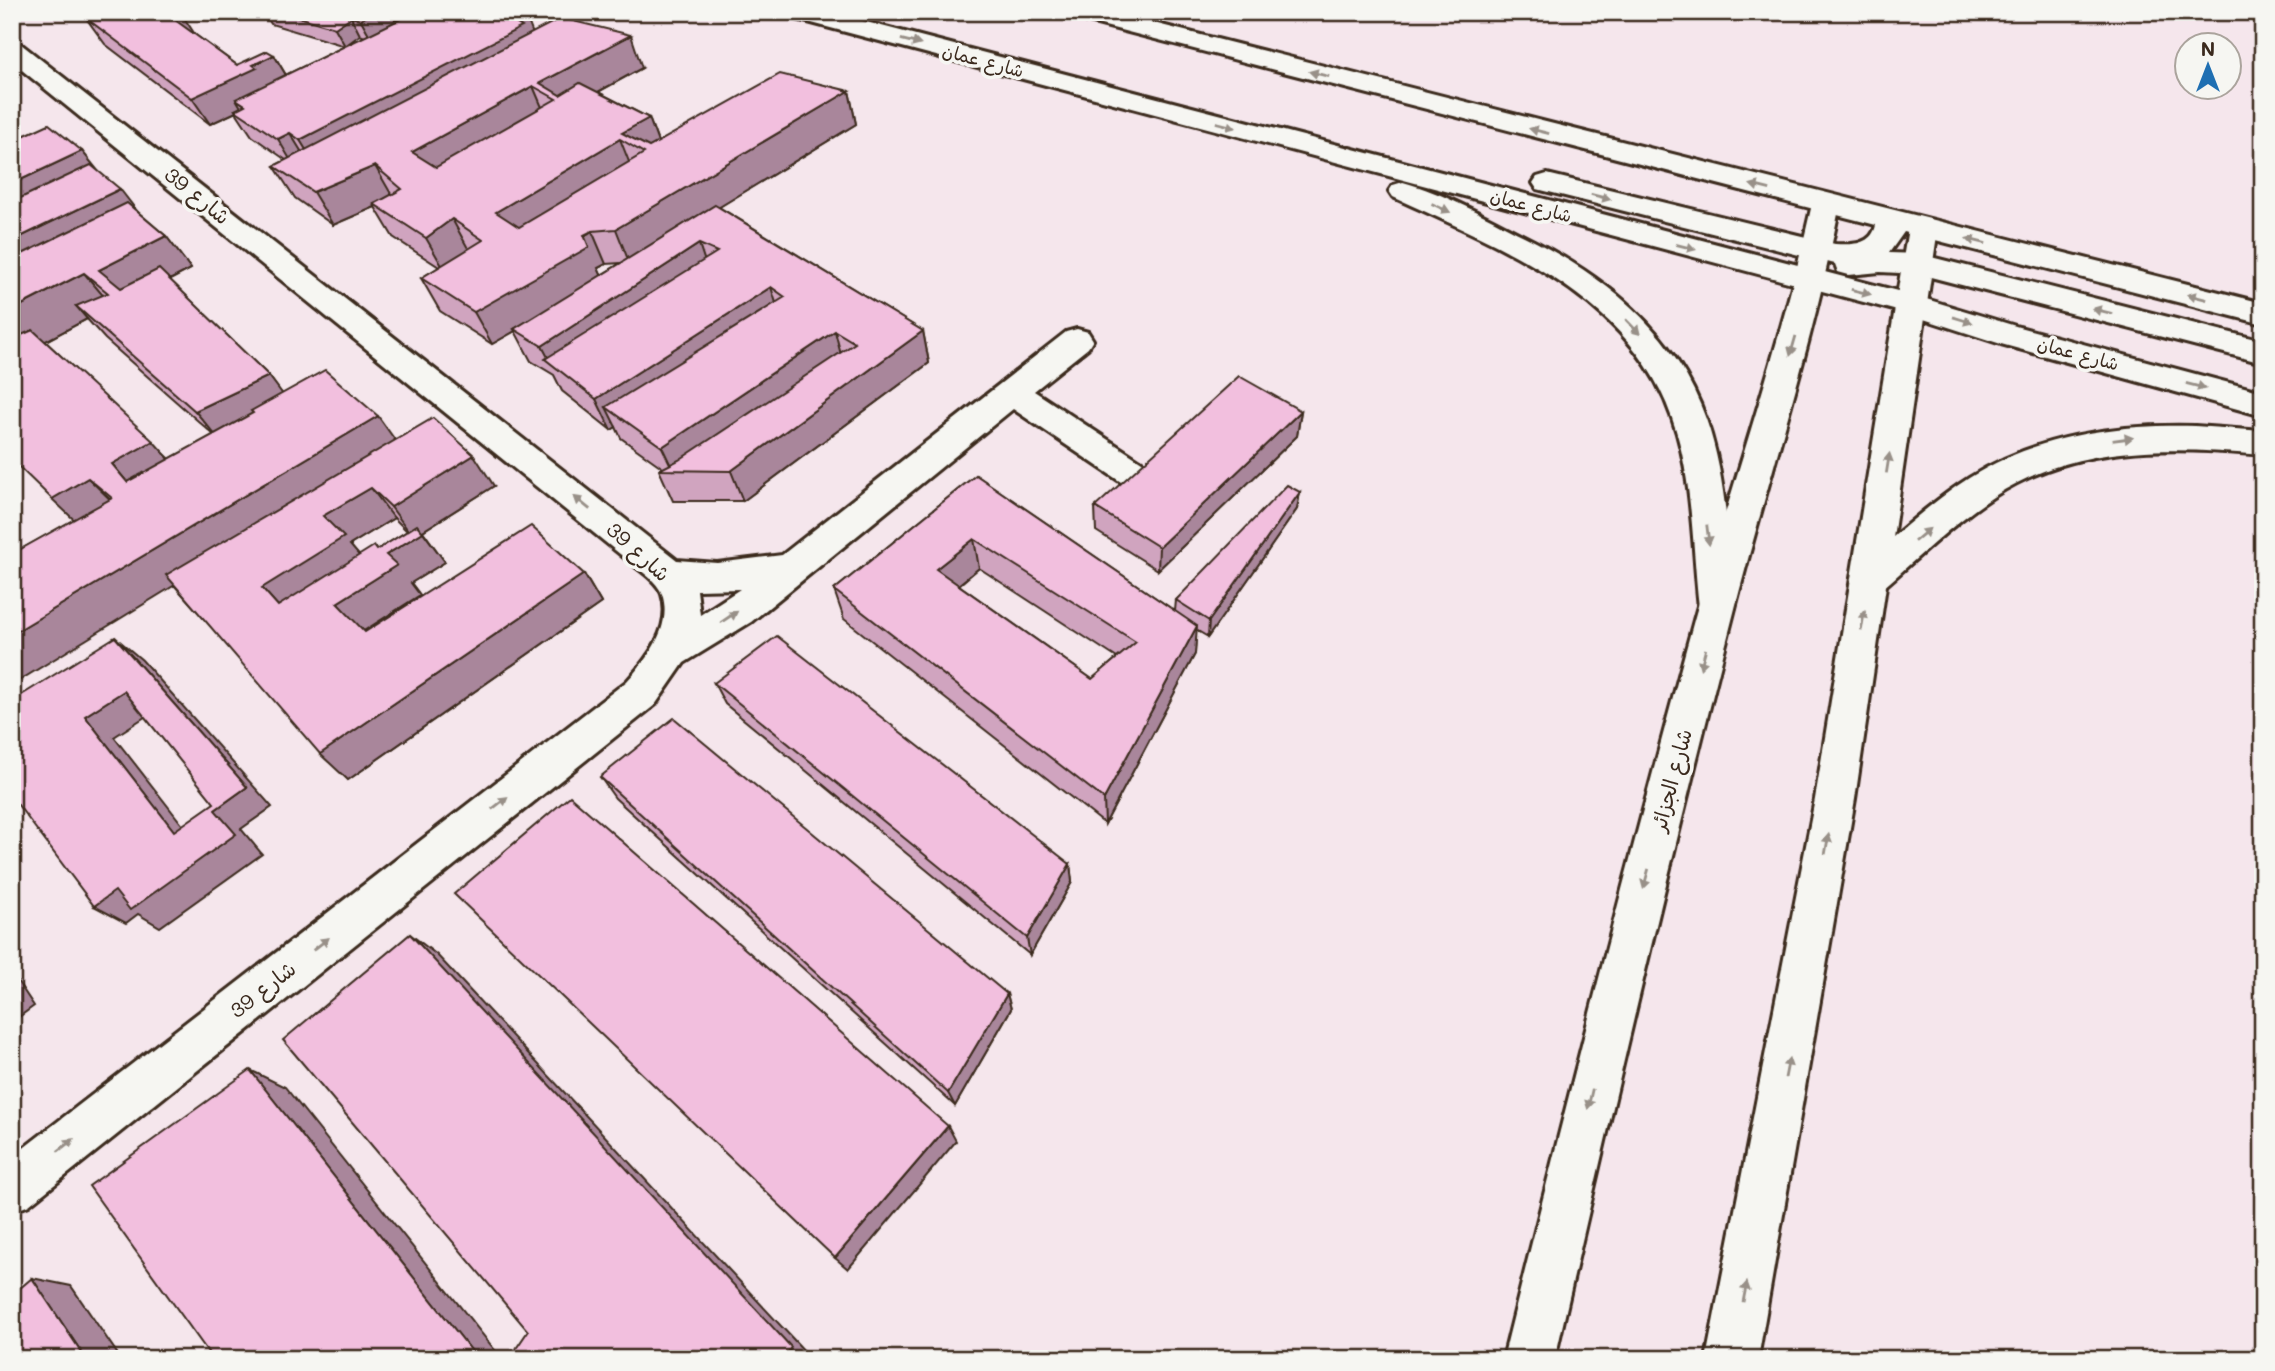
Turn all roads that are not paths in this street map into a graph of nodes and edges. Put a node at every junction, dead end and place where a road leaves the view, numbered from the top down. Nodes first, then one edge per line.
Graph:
1 (798, 12) edge
2 (1079, 12) edge
3 (12, 49) edge
4 (1128, 100) junction
5 (1312, 148) junction
6 (1826, 204) junction
7 (1891, 220) junction
8 (1923, 228) junction
9 (1919, 264) junction
10 (1814, 265) junction
11 (1913, 305) junction
12 (2263, 314) edge
13 (1077, 340) dead end
14 (2263, 352) edge
15 (1011, 392) junction
16 (2263, 404) edge
17 (2263, 443) edge
18 (1133, 473) edge
19 (787, 569) junction
20 (667, 574) junction
21 (1870, 579) junction
22 (1717, 607) junction
23 (671, 652) junction
24 (12, 1188) edge
25 (1529, 1359) edge
26 (1732, 1359) edge

1 -> 4 main road, شارع عمان
6 -> 2 main road
20 -> 3 main road, شارع 39
4 -> 5 main road, شارع عمان
4 -> 10 main road
5 -> 10 main road, شارع عمان
5 -> 22 main road
6 - 7 main road
6 - 10 main road, شارع الجزائر
7 - 8 main road
7 - 10 main road
8 - 9 main road
12 -> 8 main road
9 - 10 main road
9 - 11 main road
14 -> 9 main road
10 -> 11 main road, شارع عمان
10 -> 22 main road, شارع الجزائر
11 -> 16 main road, شارع عمان
21 -> 11 main road
13 - 15 main road
15 - 18 main road
15 - 19 main road
21 -> 17 main road
19 - 20 main road
23 -> 19 main road
20 - 23 main road, شارع 39
26 -> 21 main road
22 -> 25 main road, شارع الجزائر
24 -> 23 main road, شارع 39

